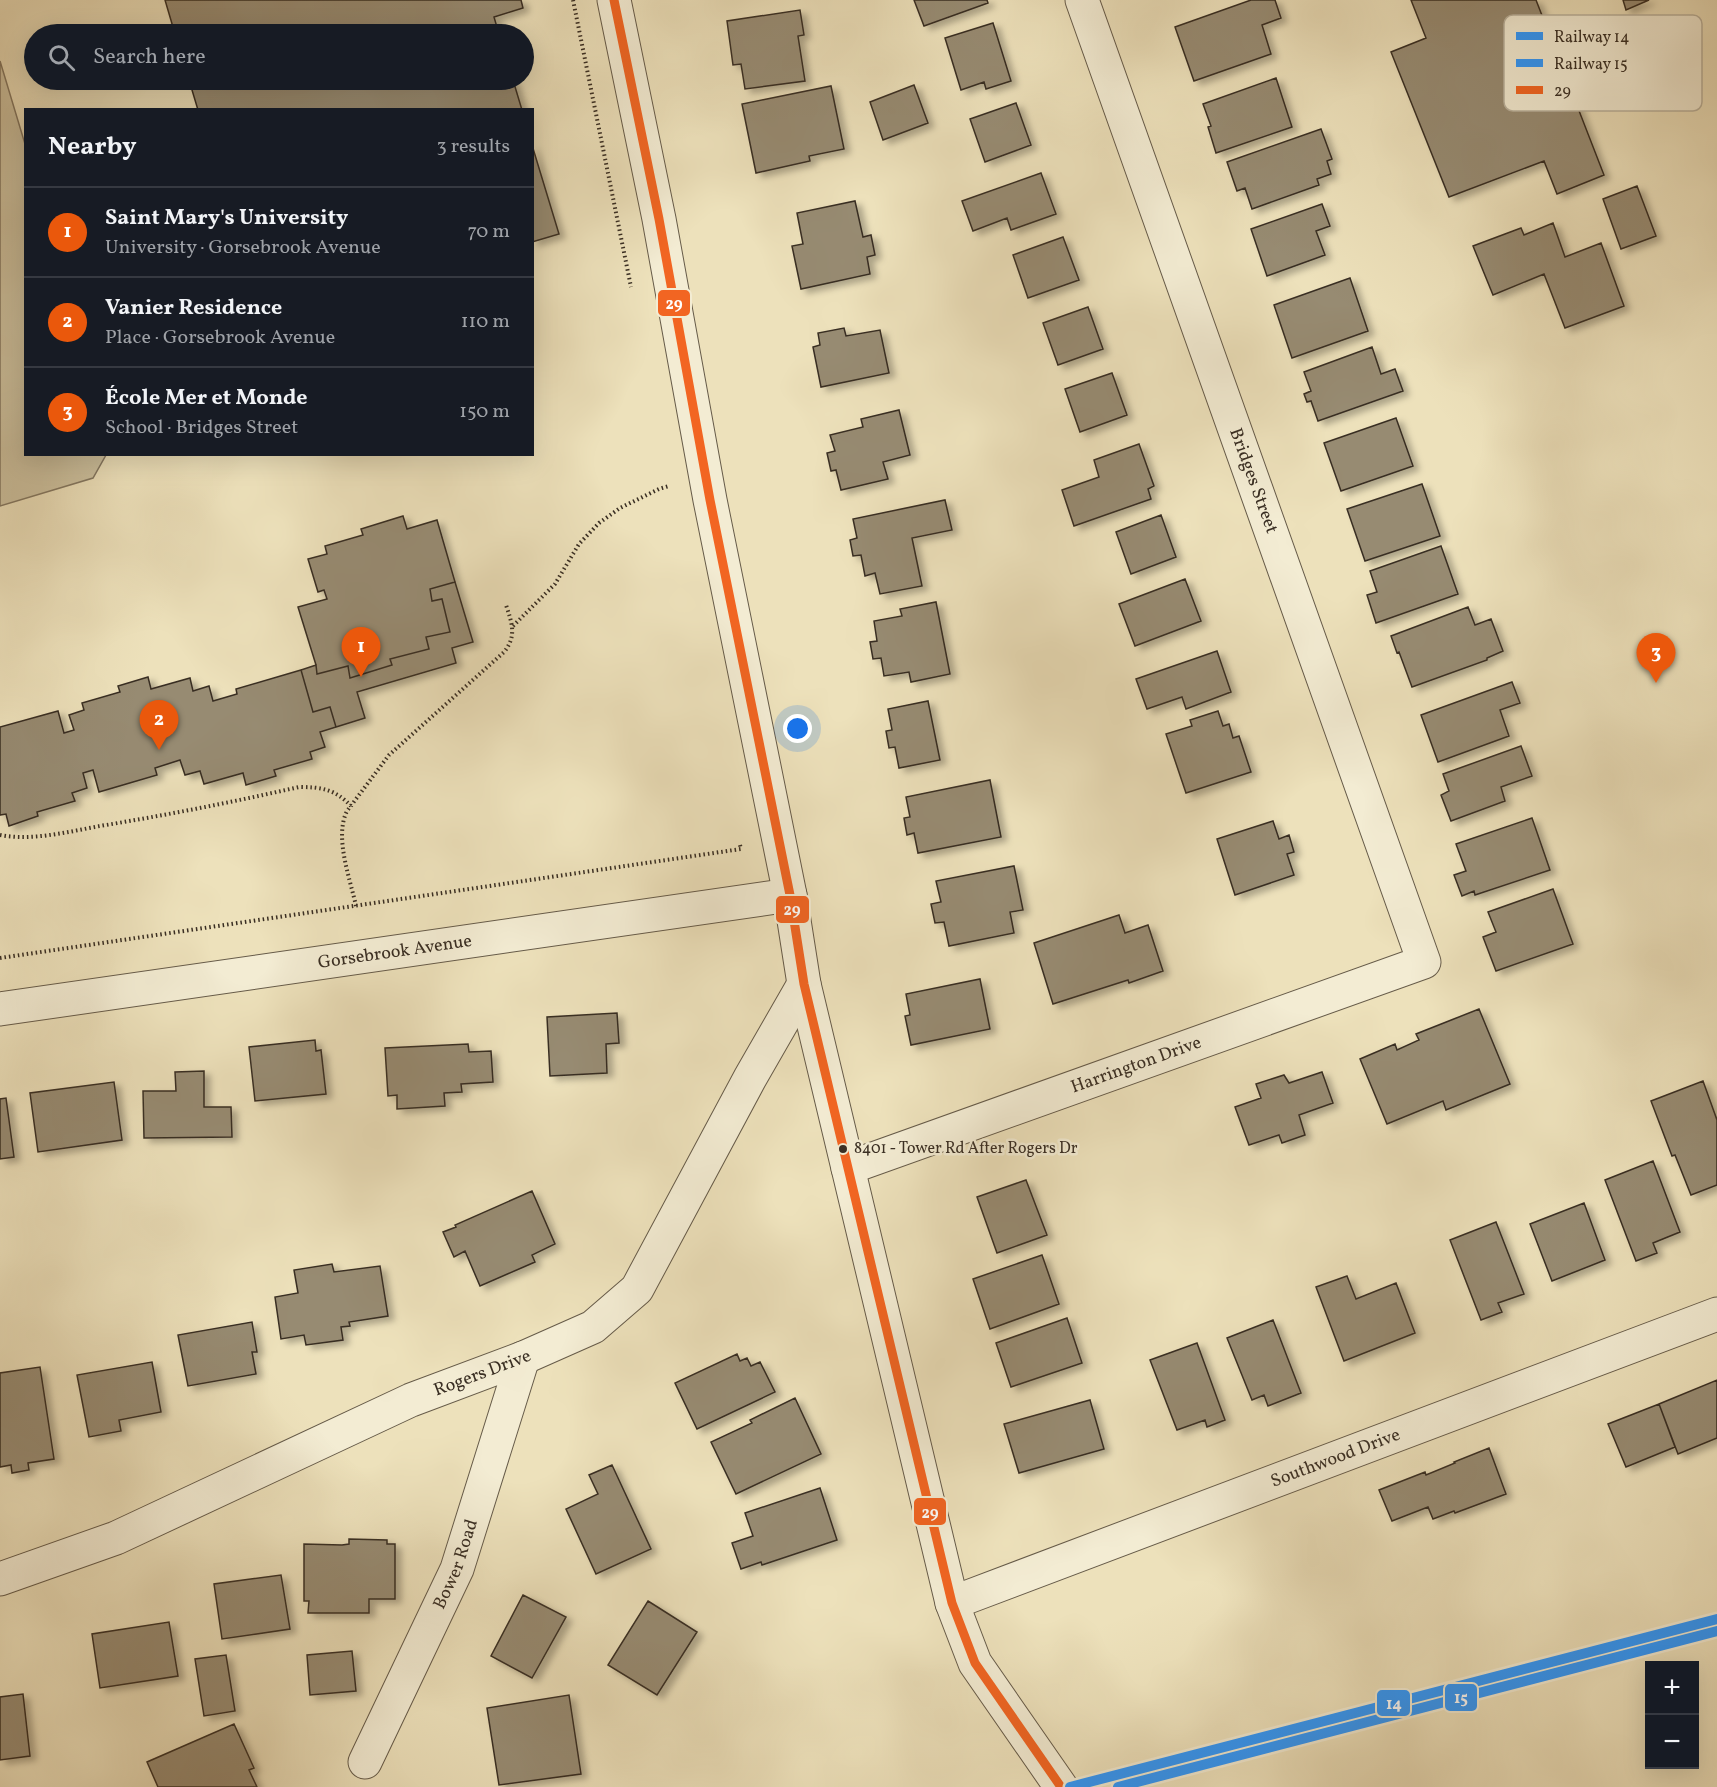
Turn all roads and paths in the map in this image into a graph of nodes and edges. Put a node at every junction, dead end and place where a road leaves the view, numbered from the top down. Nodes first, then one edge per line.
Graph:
1 (614, 0) edge
2 (1082, 0) edge
3 (671, 486) dead end
4 (506, 605) dead end
5 (513, 627) junction
6 (351, 806) junction
7 (0, 836) edge
8 (741, 849) dead end
9 (790, 895) junction
10 (356, 906) junction
11 (0, 958) edge
12 (1424, 962) joint
13 (804, 984) junction
14 (0, 1009) edge
15 (848, 1168) junction
16 (1717, 1314) edge
17 (523, 1358) junction
18 (0, 1579) edge
19 (952, 1603) junction
20 (365, 1762) dead end
21 (1061, 1787) edge

1 - 9 street
2 - 12 street, Bridges Street
3 - 5 path
4 - 5 path
5 - 6 path
6 - 7 path
6 - 10 path
8 - 10 path
9 - 13 street
9 - 14 street, Gorsebrook Avenue
10 - 11 path
12 - 15 street, Harrington Drive
13 - 15 street
13 - 17 street, Rogers Drive
15 - 19 street
16 - 19 street, Southwood Drive
17 - 18 street, Rogers Drive
17 - 20 street, Bower Road
19 - 21 street

